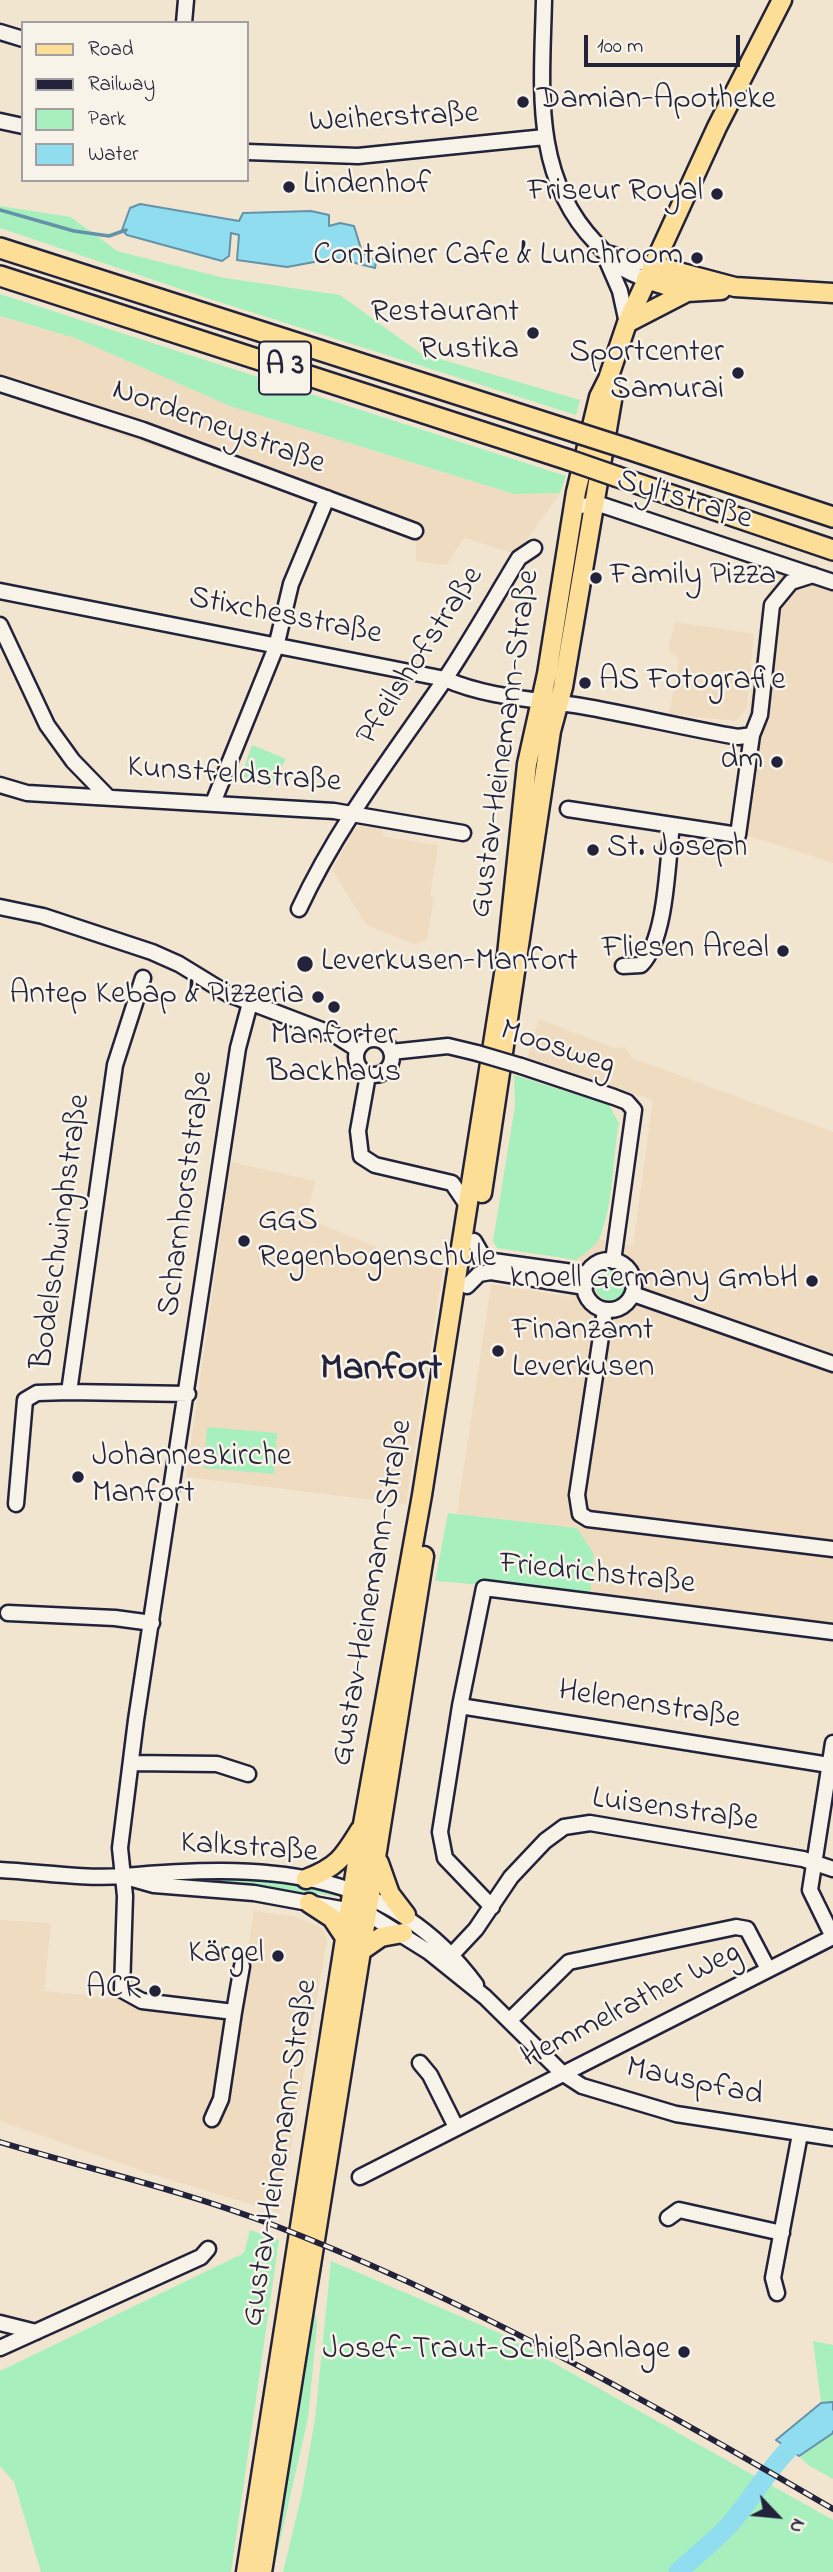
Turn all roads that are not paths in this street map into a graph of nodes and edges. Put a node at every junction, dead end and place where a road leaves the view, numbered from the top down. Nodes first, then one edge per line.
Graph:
1 (186, 0) edge
2 (544, 0) edge
3 (782, 0) edge
4 (184, 21) edge
5 (0, 32) edge
6 (21, 38) edge
7 (0, 121) edge
8 (21, 126) edge
9 (545, 137) junction
10 (248, 152) edge
11 (0, 248) edge
12 (606, 253) junction
13 (649, 272) junction
14 (0, 276) edge
15 (735, 287) junction
16 (687, 292) junction
17 (833, 293) edge
18 (627, 323) junction
19 (608, 379) junction
20 (1, 387) edge
21 (327, 498) junction
22 (593, 504) junction
23 (574, 506) junction
24 (833, 517) edge
25 (415, 531) dead end
26 (534, 548) dead end
27 (833, 550) edge
28 (776, 561) junction
29 (813, 575) junction
30 (833, 582) edge
31 (784, 588) junction
32 (0, 591) edge
33 (0, 625) edge
34 (276, 647) junction
35 (445, 679) junction
36 (539, 701) junction
37 (558, 703) junction
38 (752, 735) junction
39 (0, 785) edge
40 (107, 796) junction
41 (213, 803) junction
42 (568, 809) dead end
43 (352, 813) junction
44 (672, 825) junction
45 (463, 833) dead end
46 (0, 907) edge
47 (299, 909) dead end
48 (623, 966) dead end
49 (158, 982) dead end
50 (250, 1003) junction
51 (357, 1049) junction
52 (391, 1052) junction
53 (368, 1075) junction
54 (474, 1165) junction
55 (452, 1183) junction
56 (467, 1205) junction
57 (474, 1241) junction
58 (613, 1261) junction
59 (586, 1281) junction
60 (467, 1286) junction
61 (633, 1294) junction
62 (605, 1310) junction
63 (833, 1364) edge
64 (69, 1392) junction
65 (188, 1394) junction
66 (16, 1504) dead end
67 (833, 1549) edge
68 (8, 1613) dead end
69 (152, 1623) junction
70 (833, 1632) edge
71 (460, 1706) junction
72 (833, 1743) edge
73 (131, 1763) junction
74 (829, 1765) junction
75 (248, 1774) dead end
76 (363, 1824) junction
77 (377, 1858) junction
78 (813, 1864) junction
79 (833, 1869) edge
80 (0, 1870) edge
81 (122, 1876) junction
82 (306, 1879) junction
83 (309, 1903) junction
84 (361, 1903) junction
85 (492, 1907) junction
86 (405, 1924) junction
87 (833, 1937) edge
88 (346, 1939) junction
89 (361, 1951) junction
90 (448, 1959) junction
91 (242, 1966) dead end
92 (768, 1969) junction
93 (234, 2012) junction
94 (510, 2020) junction
95 (420, 2063) dead end
96 (562, 2073) junction
97 (212, 2119) dead end
98 (456, 2127) junction
99 (800, 2134) junction
100 (833, 2138) edge
101 (360, 2177) dead end
102 (668, 2218) dead end
103 (782, 2233) junction
104 (208, 2249) dead end
105 (777, 2293) dead end
106 (0, 2323) edge
107 (36, 2332) junction
108 (0, 2348) edge
109 (246, 2572) edge
110 (262, 2572) edge

1 - 4 street
2 - 9 street
3 - 13 main road, Gustav-Heinemann-Straße
5 - 6 street
7 - 8 street
9 - 10 street, Weiherstraße
9 - 12 street
11 - 24 highway, A 3, bridge
12 - 13 street
12 - 18 street
13 - 15 main road
13 - 16 main road
13 - 18 main road, Gustav-Heinemann-Straße
14 - 27 highway, A 3, bridge
15 - 16 main road
15 - 17 main road
16 - 18 main road
18 - 19 main road, Gustav-Heinemann-Straße
19 - 22 main road, Gustav-Heinemann-Straße
19 - 23 main road, Gustav-Heinemann-Straße
20 - 21 street, Norderneystraße
21 - 25 street, Norderneystraße
21 - 34 street
22 - 23 street, Syltstraße
22 - 28 street, Syltstraße
22 - 37 main road, Gustav-Heinemann-Straße
23 - 36 main road, Gustav-Heinemann-Straße
26 - 35 street, Pfeilshofstraße
28 - 29 street, Syltstraße
28 - 31 street, Syltstraße
29 - 30 street, Syltstraße
29 - 31 street
31 - 38 street
32 - 34 street, Stixchesstraße
33 - 40 street
34 - 35 street, Stixchesstraße
34 - 41 street
35 - 36 street, Stixchesstraße
35 - 43 street, Pfeilshofstraße
36 - 37 street, Stixchesstraße
36 - 54 main road, Gustav-Heinemann-Straße
37 - 38 street, Stixchesstraße
37 - 57 main road, Gustav-Heinemann-Straße
38 - 44 street
39 - 40 street, Kunstfeldstraße
40 - 41 street, Kunstfeldstraße
41 - 43 street, Kunstfeldstraße
42 - 44 street
43 - 45 street, Kunstfeldstraße
43 - 47 street, Pfeilshofstraße
44 - 48 street
46 - 50 street
49 - 64 street, Bodelschwinghstraße
50 - 51 street
50 - 65 street, Scharnhorststraße
51 - 52 street
51 - 53 street
52 - 53 street
52 - 58 street, Moosweg, bridge
53 - 55 street
54 - 55 street
54 - 56 main road, Gustav-Heinemann-Straße
55 - 56 street
56 - 76 main road, Gustav-Heinemann-Straße
57 - 59 street
57 - 60 main road, Gustav-Heinemann-Straße
58 - 59 street
58 - 61 street
59 - 60 street
59 - 62 street
60 - 77 main road, Gustav-Heinemann-Straße
61 - 62 street
61 - 63 street
62 - 67 street
64 - 65 street
64 - 66 street, Bodelschwinghstraße
65 - 69 street, Scharnhorststraße
68 - 69 street
69 - 73 street, Scharnhorststraße
70 - 71 street, Friedrichstraße
71 - 74 street, Helenenstraße
71 - 85 street, Friedrichstraße
72 - 74 street
73 - 75 street
73 - 81 street, Scharnhorststraße
74 - 78 street
76 - 82 main road
76 - 84 main road, Gustav-Heinemann-Straße
77 - 84 main road, Gustav-Heinemann-Straße
77 - 86 main road
78 - 79 street, Luisenstraße
78 - 85 street, Luisenstraße
78 - 87 street
80 - 81 street, Kalkstraße
81 - 82 street, Kalkstraße
81 - 83 street, Kalkstraße
81 - 93 street, Scharnhorststraße
82 - 84 street, Kalkstraße
83 - 84 street, Kalkstraße
83 - 88 main road
84 - 86 street, Mauspfad
84 - 88 main road, Gustav-Heinemann-Straße
84 - 89 main road, Gustav-Heinemann-Straße
85 - 90 street, Luisenstraße
86 - 89 main road
86 - 90 street, Mauspfad
87 - 92 street, Hemmelrather Weg
88 - 109 main road, Gustav-Heinemann-Straße
89 - 110 main road, Gustav-Heinemann-Straße
90 - 94 street, Mauspfad
91 - 93 street
92 - 94 street
92 - 96 street, Hemmelrather Weg
93 - 97 street
94 - 96 street, Mauspfad
95 - 98 street
96 - 98 street, Hemmelrather Weg
96 - 99 street, Mauspfad
98 - 101 street, Hemmelrather Weg
99 - 100 street, Mauspfad
99 - 103 street, Mauspfad
102 - 103 street
103 - 105 street, Mauspfad
104 - 107 street
106 - 107 street
107 - 108 street

